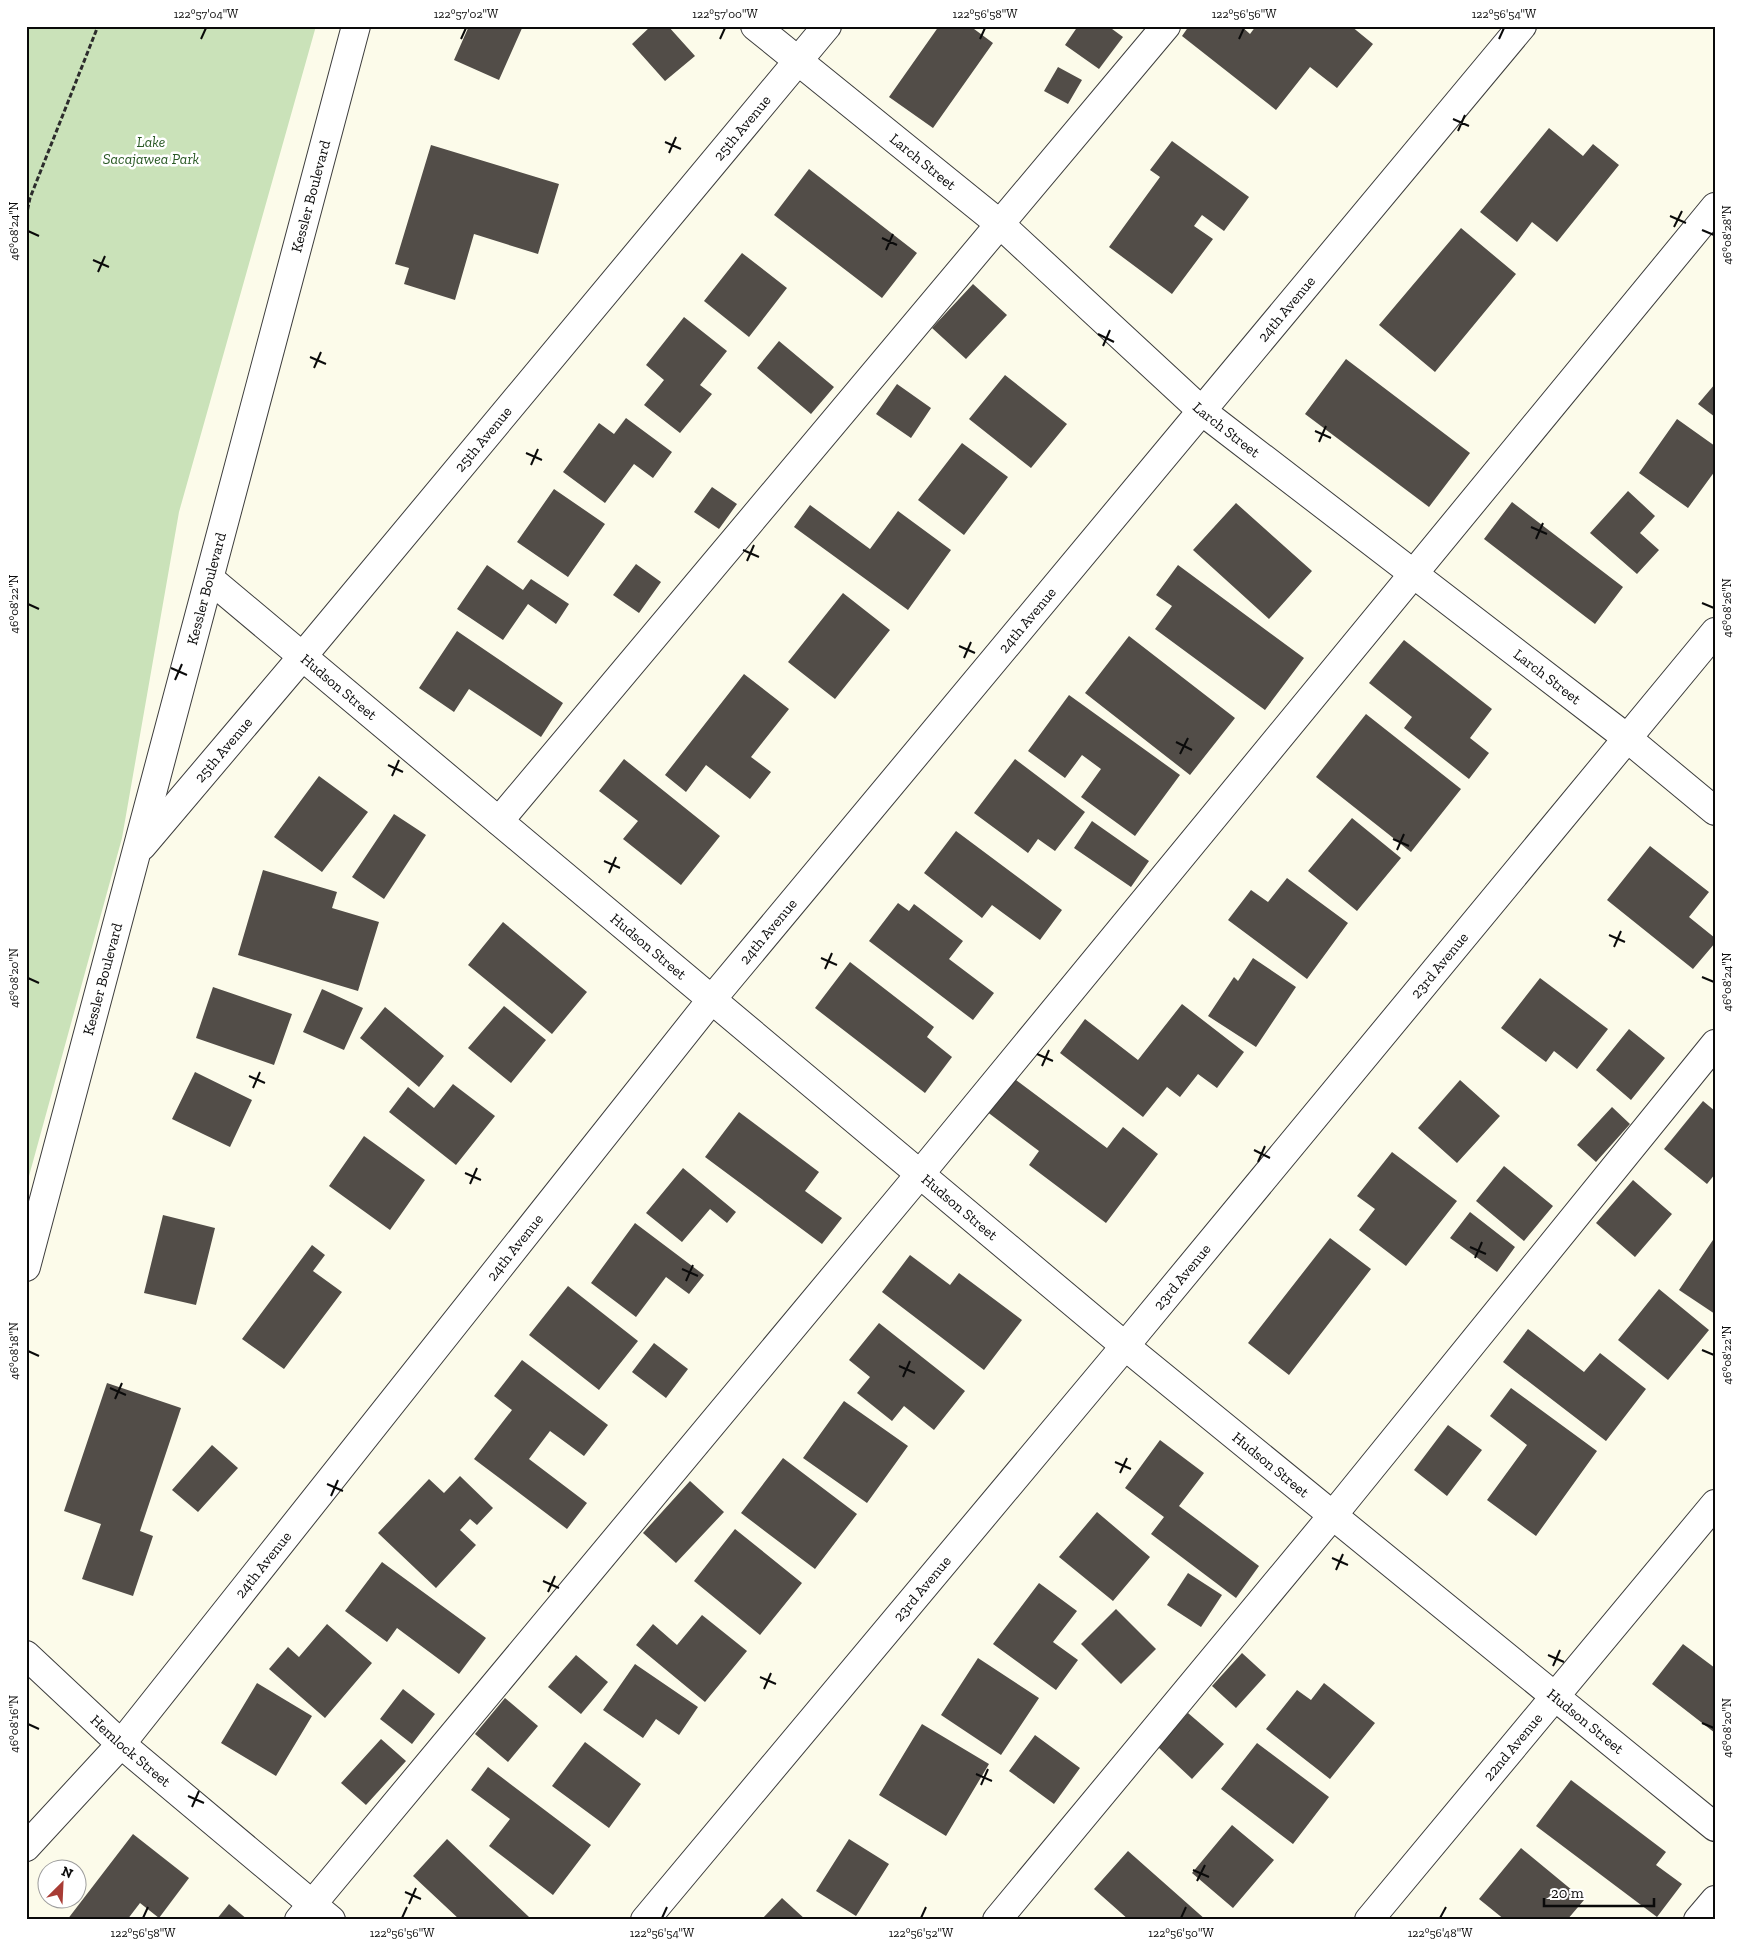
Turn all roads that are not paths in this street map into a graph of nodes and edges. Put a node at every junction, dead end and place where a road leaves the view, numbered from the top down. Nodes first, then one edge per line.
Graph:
1 (356, 26) edge
2 (756, 26) edge
3 (827, 26) edge
4 (1166, 26) edge
5 (1522, 26) edge
6 (800, 61) junction
7 (1715, 207) edge
8 (1001, 225) junction
9 (1203, 412) junction
10 (1413, 573) junction
11 (210, 579) junction
12 (1715, 632) edge
13 (302, 657) junction
14 (1627, 738) junction
15 (1715, 812) edge
16 (499, 821) junction
17 (138, 851) junction
18 (712, 999) junction
19 (1715, 1044) edge
20 (920, 1174) junction
21 (26, 1267) edge
22 (1126, 1346) junction
23 (1715, 1504) edge
24 (1333, 1515) junction
25 (26, 1655) edge
26 (1555, 1696) junction
27 (121, 1744) junction
28 (1715, 1827) edge
29 (26, 1847) edge
30 (1715, 1900) edge
31 (314, 1914) edge
32 (645, 1920) edge
33 (996, 1920) edge
34 (1369, 1920) edge
35 (1698, 1920) edge

1 - 11 street, Kessler Boulevard
2 - 6 street, Larch Street
3 - 6 street, 25th Avenue
4 - 8 street
5 - 9 street, 24th Avenue
6 - 8 street, Larch Street
6 - 13 street, 25th Avenue
7 - 10 street
8 - 9 street, Larch Street
8 - 16 street
9 - 10 street, Larch Street
9 - 18 street, 24th Avenue
10 - 14 street, Larch Street
10 - 20 street
11 - 13 street, Hudson Street
11 - 17 street, Kessler Boulevard
12 - 14 street, 23rd Avenue
13 - 16 street, Hudson Street
13 - 17 street, 25th Avenue
14 - 15 street, Larch Street
14 - 22 street, 23rd Avenue
16 - 18 street, Hudson Street
17 - 21 street, Kessler Boulevard
18 - 20 street, Hudson Street
18 - 27 street, 24th Avenue
19 - 24 street
20 - 22 street, Hudson Street
20 - 31 street
22 - 24 street, Hudson Street
22 - 32 street, 23rd Avenue
23 - 26 street, 22nd Avenue
24 - 26 street, Hudson Street
24 - 33 street
25 - 27 street, Hemlock Street
26 - 28 street, Hudson Street
26 - 34 street, 22nd Avenue
27 - 29 street, 24th Avenue
27 - 31 street, Hemlock Street
30 - 35 street

